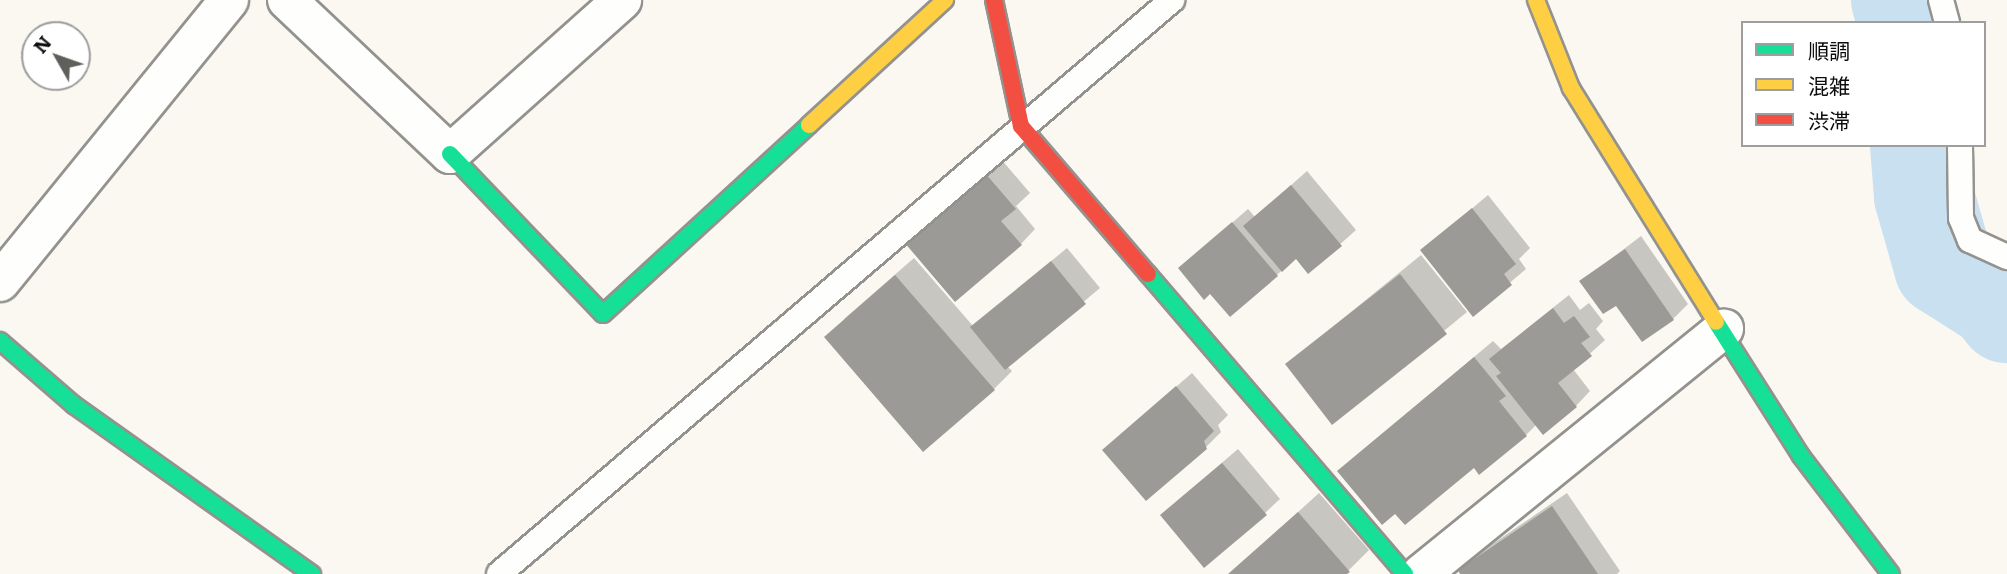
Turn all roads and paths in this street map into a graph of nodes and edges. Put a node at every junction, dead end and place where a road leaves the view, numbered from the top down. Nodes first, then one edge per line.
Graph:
1 (229, 0) edge
2 (287, 0) edge
3 (622, 0) edge
4 (945, 0) edge
5 (994, 0) edge
6 (1172, 0) edge
7 (1536, 0) edge
8 (1941, 0) edge
9 (1946, 21) edge
10 (1021, 126) junction
11 (1960, 147) edge
12 (450, 154) junction
13 (2007, 257) edge
14 (0, 282) edge
15 (1724, 329) junction
16 (0, 341) edge
17 (312, 574) edge
18 (499, 574) edge
19 (1405, 574) edge
20 (1421, 574) edge
21 (1891, 574) edge

1 - 14 street
2 - 12 street
3 - 12 street
4 - 12 street
5 - 10 street
6 - 10 lane
7 - 15 street
8 - 9 lane
10 - 18 lane
10 - 19 street
11 - 13 lane
15 - 20 street
15 - 21 street
16 - 17 street

